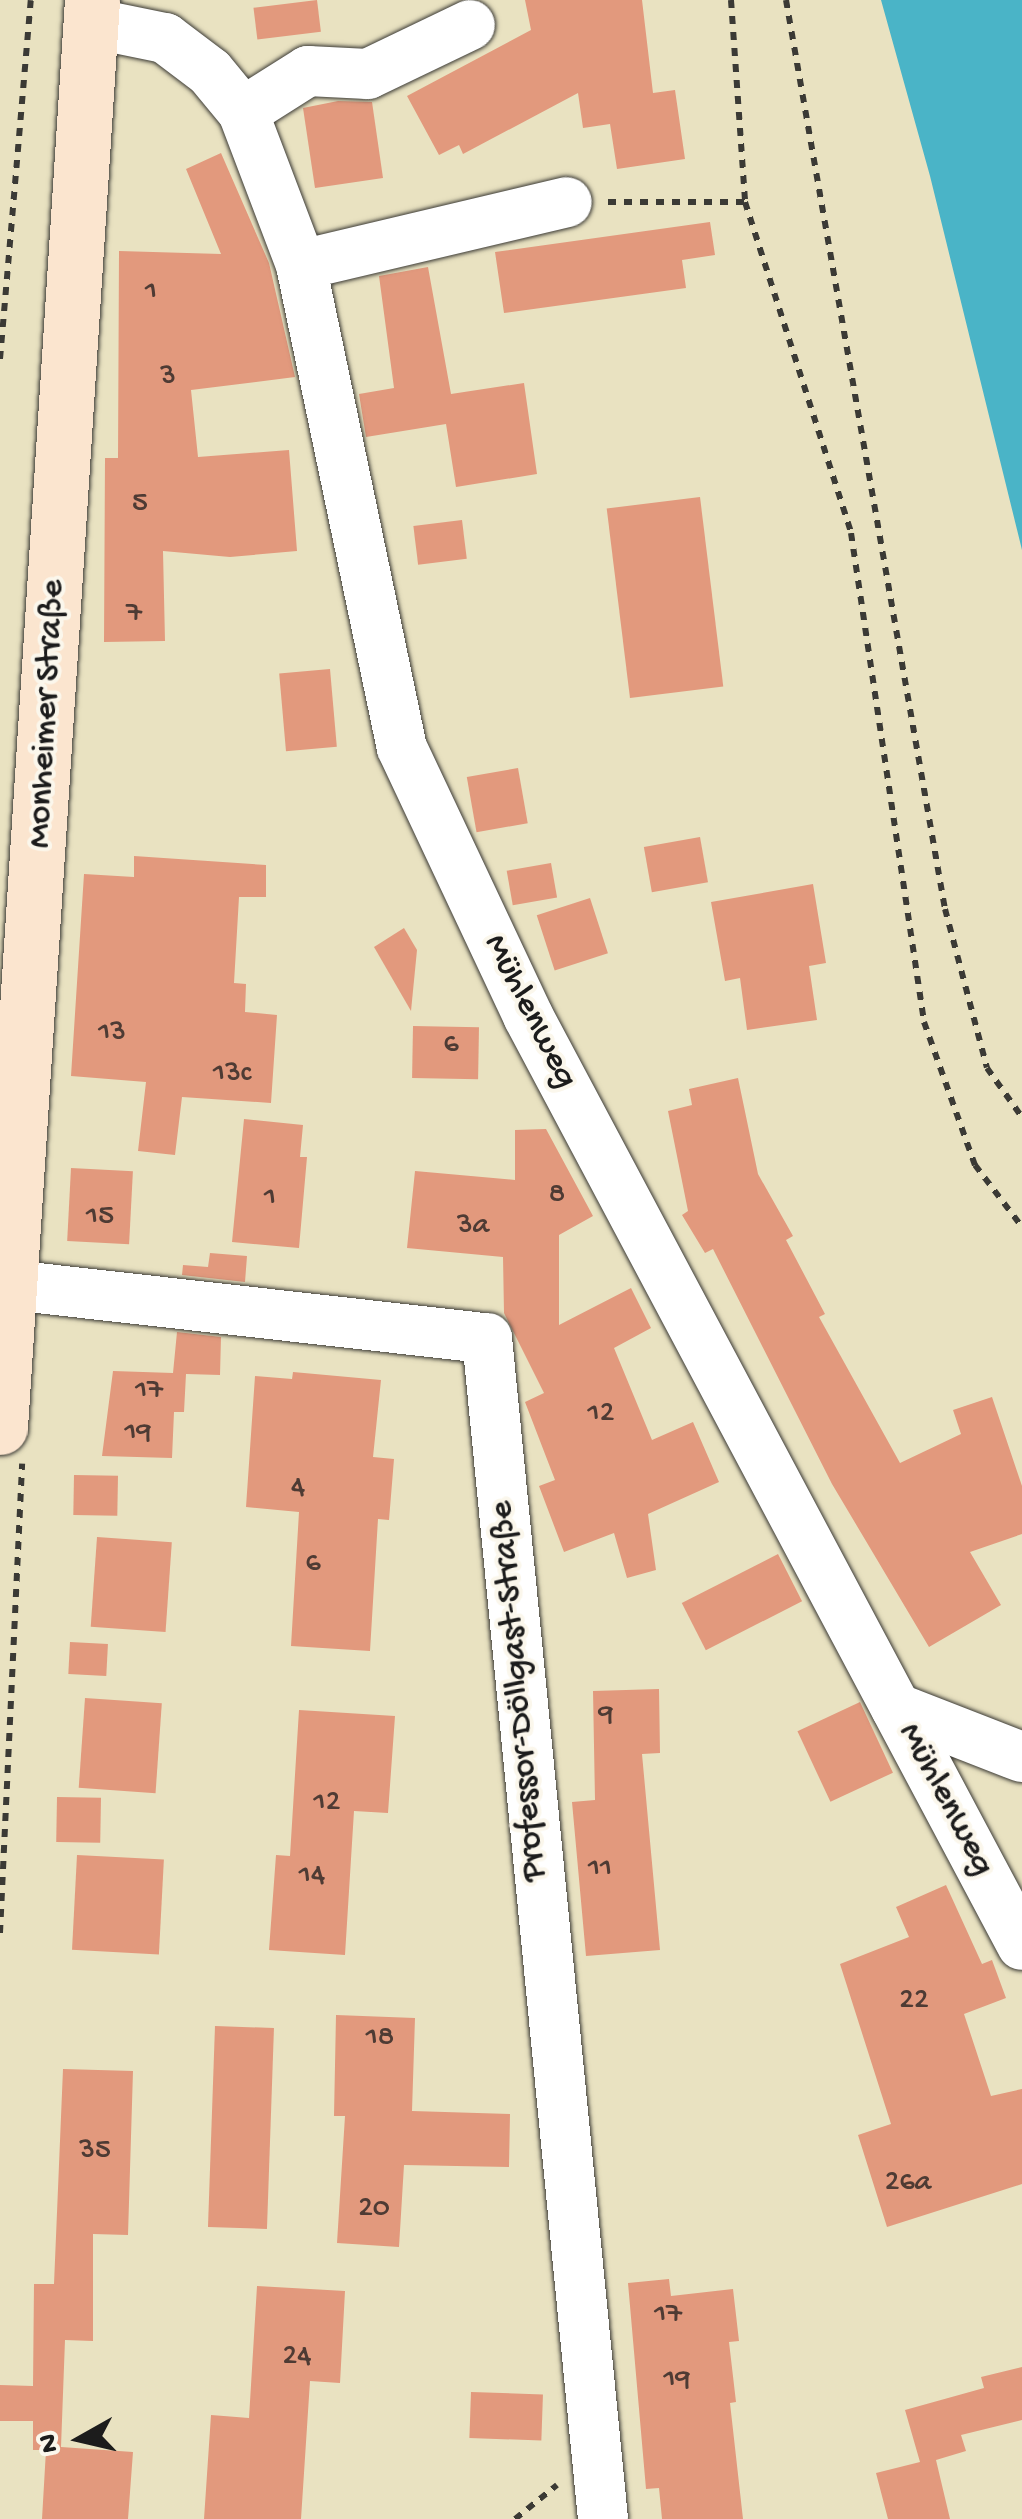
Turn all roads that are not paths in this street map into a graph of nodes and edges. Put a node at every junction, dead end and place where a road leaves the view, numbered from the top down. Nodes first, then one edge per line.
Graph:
1 (92, 12) edge
2 (470, 24) dead end
3 (243, 112) junction
4 (567, 202) road end
5 (301, 265) junction
6 (11, 1285) junction
7 (0, 1427) edge
8 (896, 1708) junction
9 (1022, 1756) edge
10 (1022, 1945) edge
11 (603, 2519) edge

1 - 3 street, Mühlenweg
1 - 6 main road, Monheimer Straße
2 - 3 street
3 - 5 street, Mühlenweg
4 - 5 street
5 - 8 street, Mühlenweg
6 - 7 main road, Monheimer Straße
6 - 11 street, Professor-Döllgast-Straße
8 - 9 street, Mühlenweg
8 - 10 street, Mühlenweg

